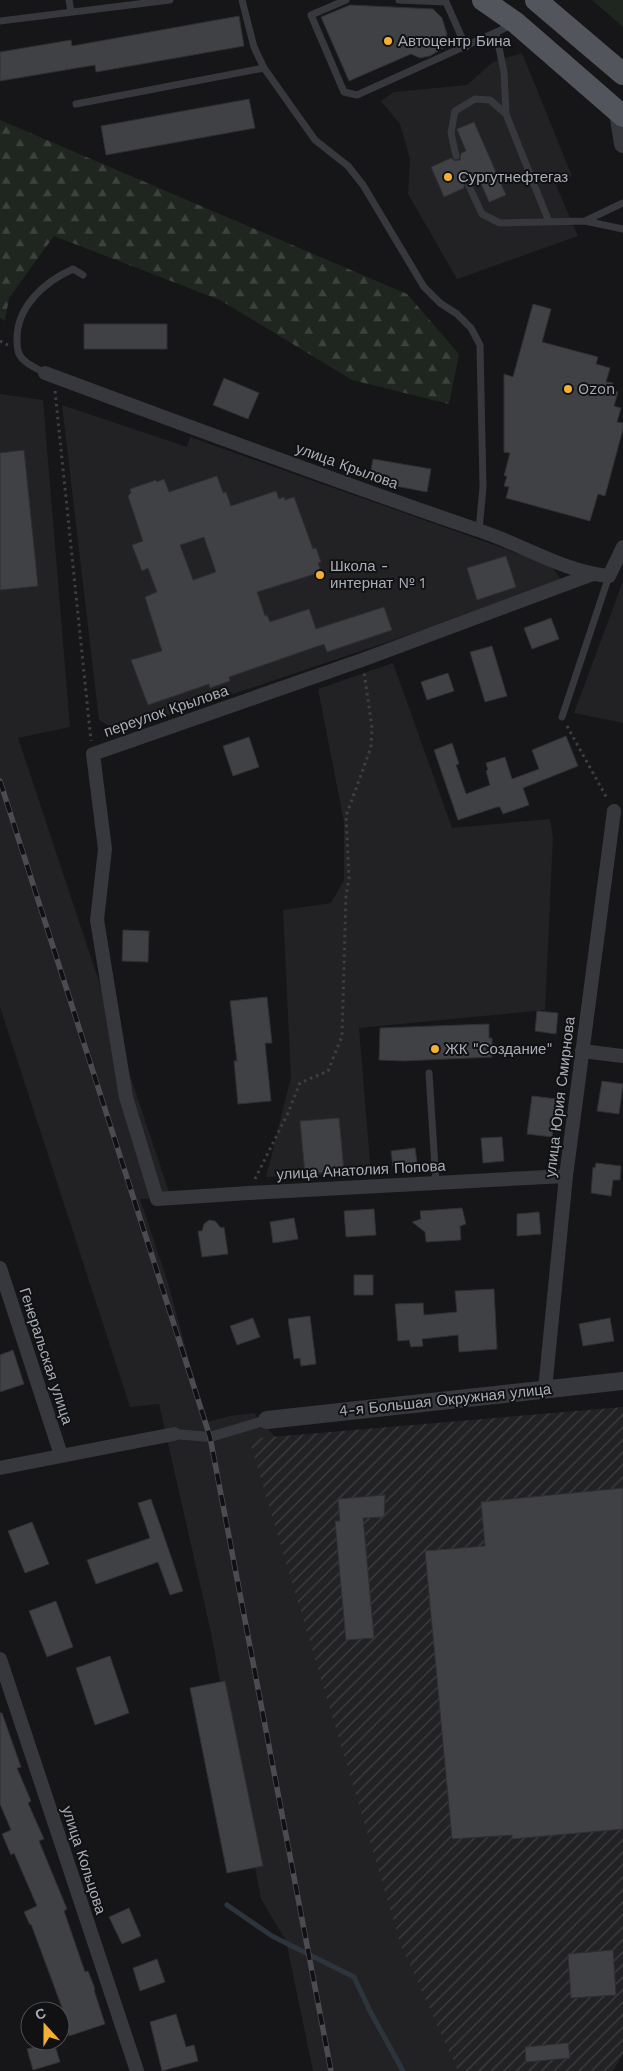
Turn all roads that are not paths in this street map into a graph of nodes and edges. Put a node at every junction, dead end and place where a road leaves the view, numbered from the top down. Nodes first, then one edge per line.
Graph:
1 (69, 0) edge
2 (170, 0) edge
3 (242, 0) edge
4 (346, 0) edge
5 (399, 0) edge
6 (483, 0) edge
7 (536, 0) edge
8 (71, 12) junction
9 (0, 21) edge
10 (516, 23) junction
11 (496, 33) junction
12 (466, 47) junction
13 (264, 68) junction
14 (623, 74) edge
15 (76, 104) dead end
16 (506, 114) junction
17 (620, 114) edge
18 (623, 144) edge
19 (456, 156) dead end
20 (469, 186) dead end
21 (623, 202) edge
22 (585, 221) junction
23 (549, 222) junction
24 (623, 230) edge
25 (83, 275) dead end
26 (49, 375) joint
27 (480, 530) junction
28 (623, 547) edge
29 (593, 574) junction
30 (609, 576) junction
31 (562, 717) road end
32 (614, 811) road end
33 (582, 1051) junction
34 (623, 1056) edge
35 (429, 1074) dead end
36 (566, 1176) junction
37 (436, 1183) junction
38 (157, 1200) joint
39 (0, 1268) edge
40 (623, 1381) edge
41 (545, 1389) junction
42 (267, 1420) joint
43 (174, 1434) joint
44 (61, 1455) junction
45 (0, 1468) edge
46 (0, 1659) edge
47 (138, 2071) edge

1 - 8 lane
2 - 8 lane
3 - 13 lane
4 - 12 lane
5 - 12 lane
6 - 10 main road
7 - 14 main road
8 - 9 lane
10 - 11 lane
10 - 17 main road
11 - 12 lane
11 - 16 lane
13 - 15 lane
13 - 27 lane
16 - 19 lane
16 - 23 lane
17 - 18 street
20 - 23 lane
21 - 22 lane
22 - 23 lane
22 - 24 lane
25 - 26 lane
26 - 27 street, улица Крылова
27 - 29 street, улица Крылова
28 - 30 street
29 - 30 street, улица Крылова
29 - 38 street, переулок Крылова
30 - 31 lane
32 - 33 street, улица Юрия Смирнова
33 - 34 street
33 - 36 street, улица Юрия Смирнова
35 - 37 lane
36 - 37 street, улица Анатолия Попова
36 - 41 street, улица Юрия Смирнова
37 - 38 street, улица Анатолия Попова
39 - 44 street, Генеральская улица
40 - 41 street, 4-я Большая Окружная улица
41 - 42 street, 4-я Большая Окружная улица
42 - 43 street
43 - 44 street
44 - 45 street
46 - 47 street, улица Кольцова

